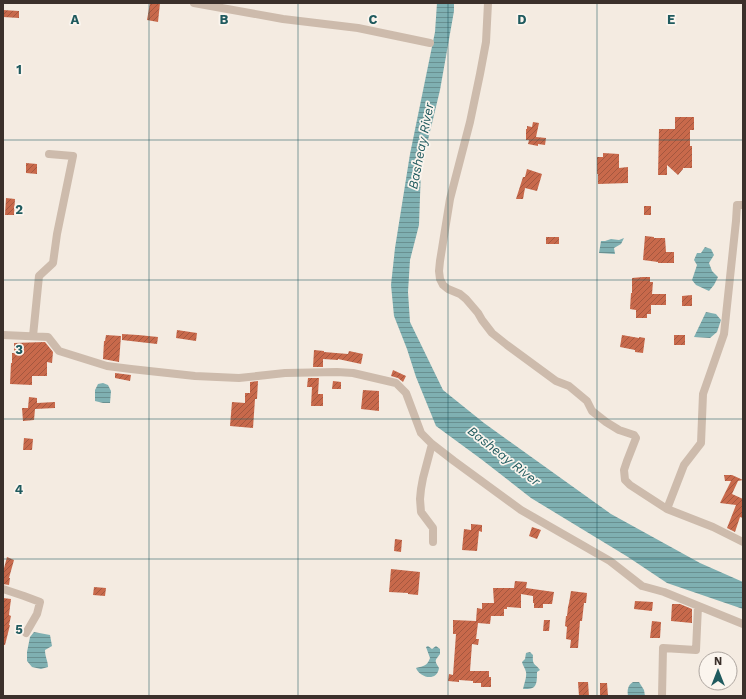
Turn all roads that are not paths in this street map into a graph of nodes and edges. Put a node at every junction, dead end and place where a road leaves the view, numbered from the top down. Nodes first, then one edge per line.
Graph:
1 (194, 3) edge
2 (488, 3) edge
3 (430, 43) dead end
4 (49, 154) dead end
5 (743, 205) edge
6 (3, 335) edge
7 (33, 336) junction
8 (432, 444) junction
9 (667, 509) junction
10 (433, 542) dead end
11 (743, 542) edge
12 (3, 589) edge
13 (698, 606) junction
14 (743, 624) edge
15 (26, 633) dead end
16 (662, 696) edge

1 - 3 street
2 - 9 street
4 - 7 street
5 - 9 street
6 - 7 street
7 - 8 street
8 - 10 street
8 - 13 street
9 - 11 street
12 - 15 street
13 - 14 street
13 - 16 street

